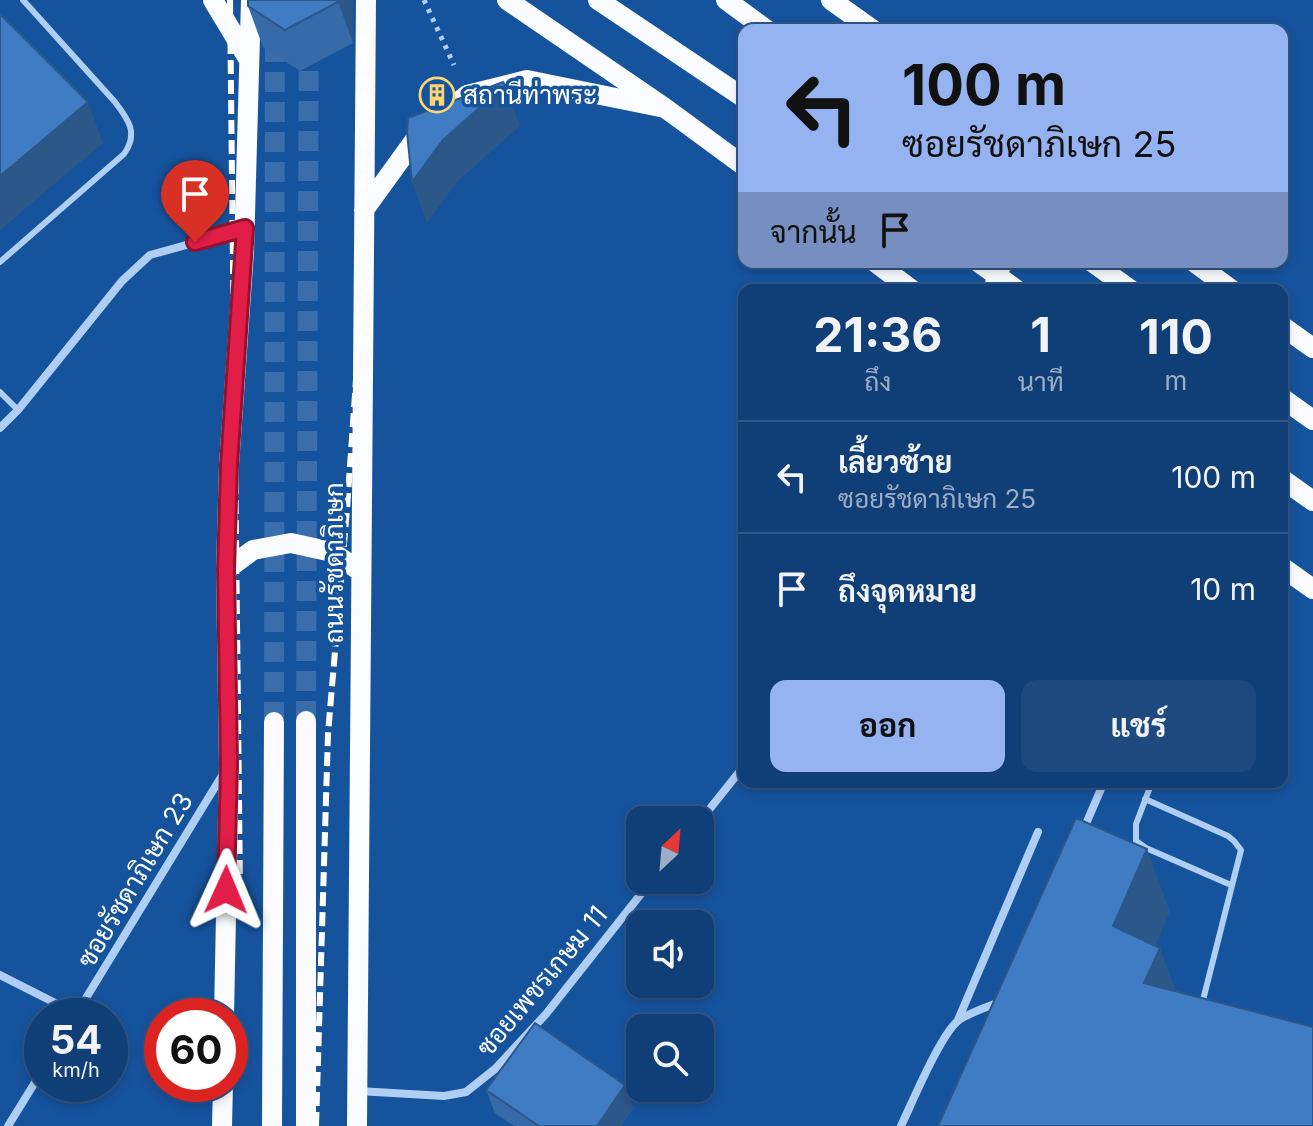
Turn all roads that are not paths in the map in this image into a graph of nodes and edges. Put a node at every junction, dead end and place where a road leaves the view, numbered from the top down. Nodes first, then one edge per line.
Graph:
1 (23, 0) edge
2 (213, 0) edge
3 (251, 0) edge
4 (366, 0) edge
5 (507, 0) edge
6 (598, 0) edge
7 (726, 0) edge
8 (831, 0) edge
9 (759, 24) edge
10 (865, 24) edge
11 (249, 60) junction
12 (738, 94) edge
13 (665, 108) junction
14 (738, 162) edge
15 (364, 210) junction
16 (245, 228) junction
17 (0, 262) edge
18 (881, 268) edge
19 (1100, 268) edge
20 (1202, 268) edge
21 (898, 284) edge
22 (1123, 284) edge
23 (1224, 284) edge
24 (1288, 330) edge
25 (1313, 348) edge
26 (0, 392) edge
27 (1288, 402) edge
28 (18, 410) junction
29 (1313, 420) edge
30 (0, 428) edge
31 (1288, 483) edge
32 (1313, 501) edge
33 (226, 570) junction
34 (360, 571) junction
35 (1288, 571) edge
36 (1313, 589) edge
37 (306, 721) tunnel mouth
38 (274, 722) tunnel mouth
39 (229, 764) junction
40 (738, 774) edge
41 (1101, 788) edge
42 (1150, 788) edge
43 (1145, 799) junction
44 (712, 806) edge
45 (1038, 832) dead end
46 (1079, 839) edge
47 (1231, 885) junction
48 (641, 894) edge
49 (0, 975) edge
50 (1007, 996) edge
51 (44, 998) edge
52 (86, 998) edge
53 (224, 998) edge
54 (1203, 1014) edge
55 (958, 1021) junction
56 (357, 1091) junction
57 (24, 1100) edge
58 (223, 1102) edge
59 (8, 1126) edge
60 (222, 1126) edge
61 (272, 1126) edge
62 (306, 1126) edge
63 (357, 1126) edge
64 (901, 1126) edge

1 - 17 lane
2 - 11 main road
3 - 11 main road
4 - 15 main road, ถนนรัชดาภิเษก
5 - 13 main road
6 - 12 main road
7 - 9 main road
8 - 10 main road
11 - 16 main road
13 - 14 main road
13 - 15 main road
15 - 34 main road, ถนนรัชดาภิเษก
16 - 28 street
16 - 33 main road
18 - 21 main road
19 - 22 main road
20 - 23 main road
24 - 25 main road
26 - 28 lane
27 - 29 main road
28 - 30 street
31 - 32 main road
33 - 34 main road
33 - 39 main road
34 - 56 main road, ถนนรัชดาภิเษก
35 - 36 main road
37 - 62 main road
38 - 61 main road
39 - 52 street, ซอยรัชดาภิเษก 23
39 - 53 main road
40 - 44 street
41 - 46 street
42 - 43 lane
43 - 47 lane
43 - 47 lane
45 - 55 street
47 - 54 lane
48 - 56 street, ซอยเพชรเกษม 11
49 - 51 street
50 - 55 street
55 - 64 street
56 - 63 main road, ถนนรัชดาภิเษก
57 - 59 street
58 - 60 main road

